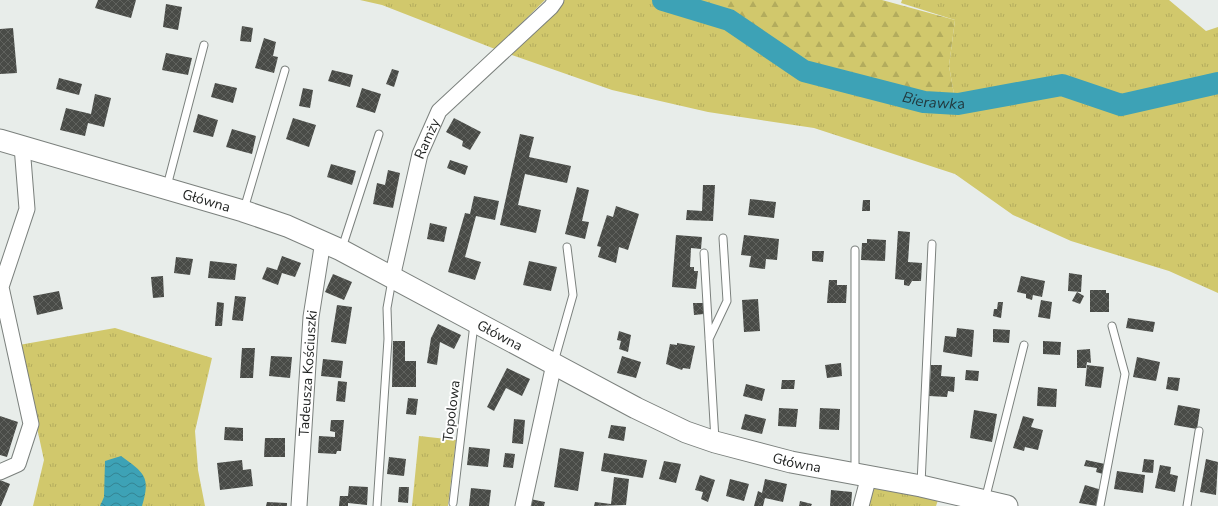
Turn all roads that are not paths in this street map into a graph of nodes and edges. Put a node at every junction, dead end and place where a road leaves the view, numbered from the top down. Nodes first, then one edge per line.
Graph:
1 (556, 0) edge
2 (204, 44) dead end
3 (286, 70) dead end
4 (379, 134) dead end
5 (0, 140) edge
6 (22, 146) junction
7 (166, 188) junction
8 (243, 211) junction
9 (723, 238) dead end
10 (932, 244) dead end
11 (332, 246) junction
12 (567, 247) dead end
13 (855, 250) dead end
14 (704, 253) dead end
15 (392, 278) junction
16 (474, 322) junction
17 (1112, 326) dead end
18 (709, 340) junction
19 (1024, 345) dead end
20 (554, 364) junction
21 (1199, 430) dead end
22 (715, 442) junction
23 (0, 472) edge
24 (862, 474) junction
25 (921, 486) junction
26 (985, 500) junction
27 (453, 503) dead end
28 (299, 506) edge
29 (377, 506) edge
30 (523, 506) edge
31 (861, 506) edge
32 (1008, 506) edge
33 (1100, 506) edge
34 (1187, 506) edge

1 - 15 street, Ramży
2 - 7 lane
3 - 8 lane
4 - 11 lane
5 - 6 main road, Główna
6 - 7 main road, Główna
6 - 23 street
7 - 8 main road, Główna
8 - 11 main road, Główna
9 - 18 lane
10 - 25 lane
11 - 15 main road, Główna
11 - 28 street, Tadeusza Kościuszki
12 - 20 lane
13 - 24 lane
14 - 18 lane
15 - 16 main road, Główna
15 - 29 lane
16 - 20 main road, Główna
16 - 27 lane, Topolowa
17 - 33 lane
18 - 22 lane
19 - 26 lane
20 - 22 main road, Główna
20 - 30 street
21 - 34 lane
22 - 24 main road, Główna
24 - 25 main road, Główna
24 - 31 street
25 - 26 main road, Główna
26 - 32 main road, Główna

